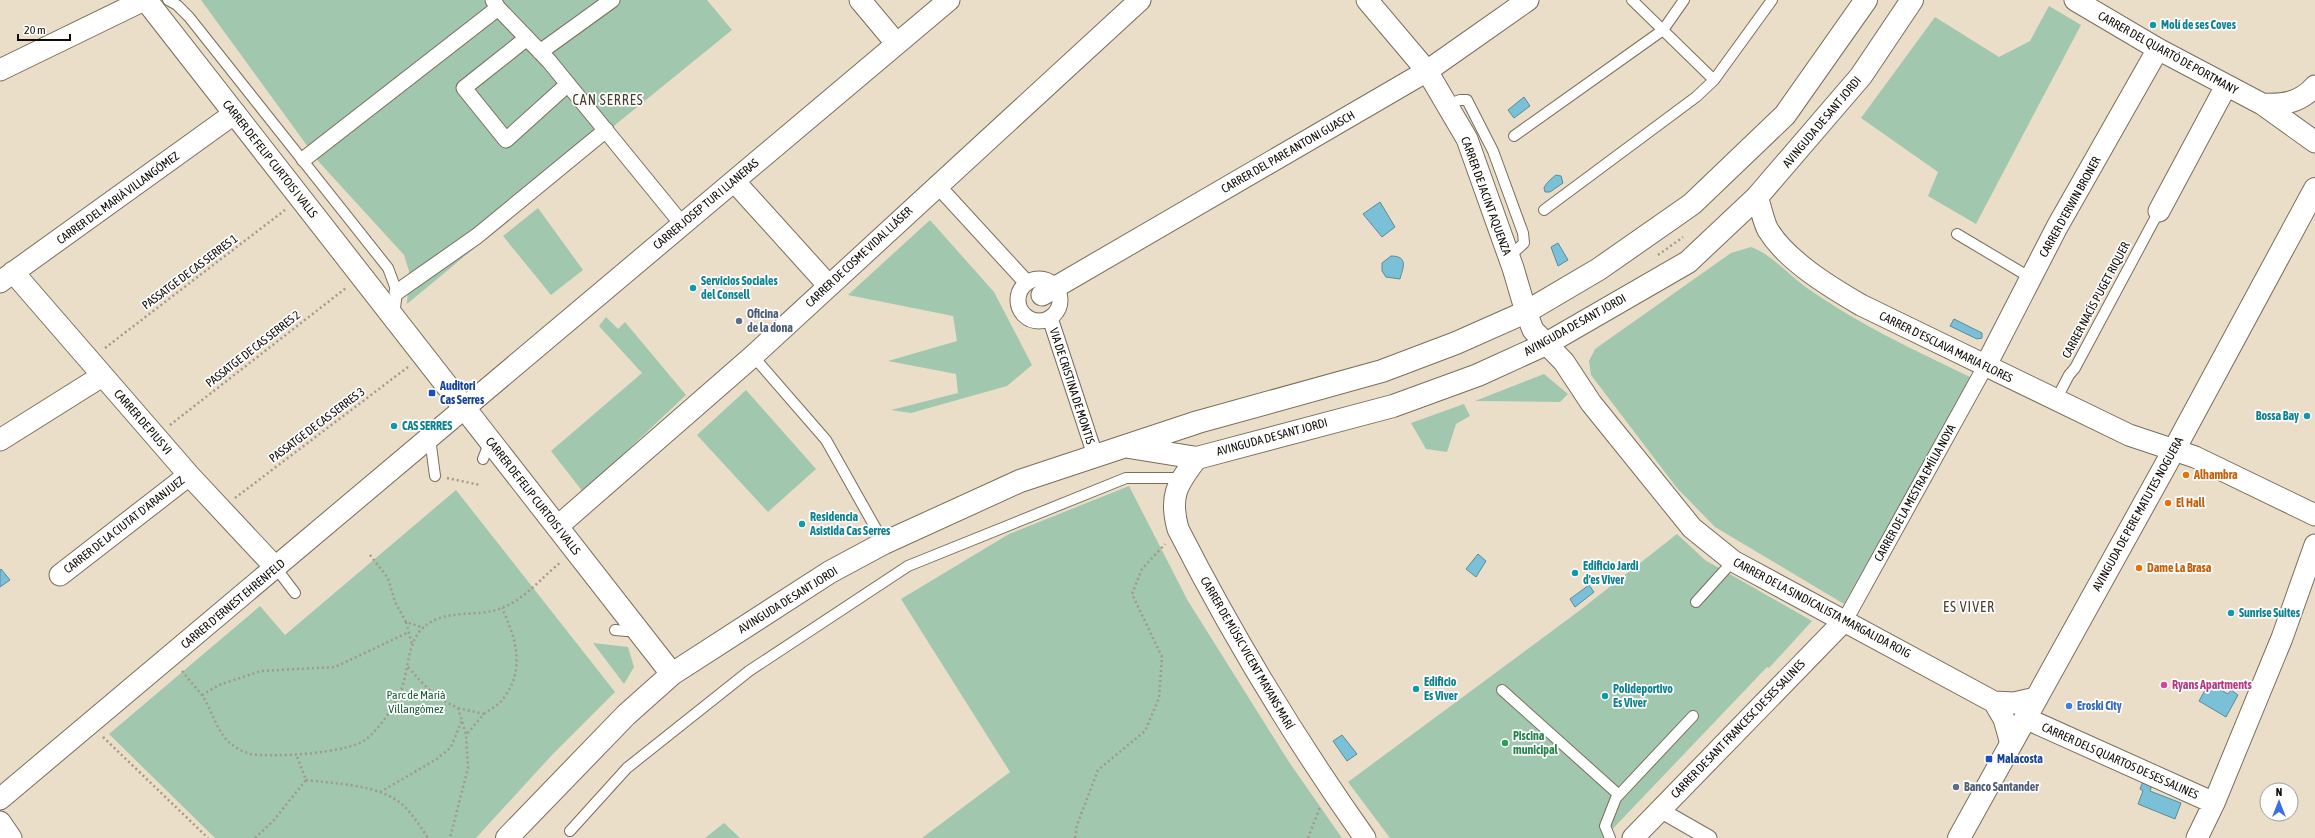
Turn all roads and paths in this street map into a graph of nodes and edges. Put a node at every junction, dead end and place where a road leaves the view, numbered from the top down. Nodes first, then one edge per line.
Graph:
1 (145, 0) edge
2 (168, 0) edge
3 (612, 0) edge
4 (860, 0) edge
5 (949, 0) edge
6 (1140, 0) edge
7 (1367, 0) edge
8 (1528, 0) edge
9 (1632, 0) edge
10 (1684, 0) edge
11 (1772, 0) edge
12 (1866, 0) edge
13 (1912, 0) edge
14 (2075, 0) edge
15 (496, 4) edge
16 (1663, 30) junction
17 (527, 38) junction
18 (896, 43) junction
19 (2158, 49) junction
20 (540, 52) junction
21 (0, 70) edge
22 (1427, 71) junction
23 (1714, 80) junction
24 (568, 84) junction
25 (2226, 86) junction
26 (2315, 86) edge
27 (2262, 104) junction
28 (235, 113) junction
29 (606, 130) junction
30 (1514, 136) dead end
31 (2315, 142) edge
32 (304, 159) junction
33 (734, 181) junction
34 (937, 185) junction
35 (2315, 189) edge
36 (1758, 197) junction
37 (301, 198) junction
38 (1544, 210) dead end
39 (2159, 212) joint
40 (682, 224) junction
41 (1957, 234) dead end
42 (361, 276) junction
43 (6, 277) edge
44 (2031, 278) junction
45 (828, 286) junction
46 (1042, 288) junction
47 (397, 292) junction
48 (1526, 312) junction
49 (394, 318) junction
50 (1050, 318) junction
51 (1546, 344) junction
52 (424, 356) junction
53 (753, 356) junction
54 (90, 360) junction
55 (1985, 366) junction
56 (102, 376) junction
57 (2056, 400) junction
58 (464, 407) junction
59 (156, 436) junction
60 (430, 438) junction
61 (0, 440) edge
62 (1124, 446) junction
63 (2174, 450) junction
64 (1095, 455) junction
65 (1197, 458) junction
66 (189, 475) junction
67 (435, 476) joint
68 (1182, 478) junction
69 (480, 485) dead end
70 (221, 510) junction
71 (2315, 515) edge
72 (557, 526) junction
73 (1178, 529) junction
74 (884, 543) junction
75 (2315, 546) edge
76 (575, 550) junction
77 (370, 556) dead end
78 (1733, 561) junction
79 (276, 568) junction
80 (60, 575) dead end
81 (295, 593) dead end
82 (1696, 602) dead end
83 (502, 608) junction
84 (1844, 620) junction
85 (406, 622) junction
86 (424, 628) junction
87 (409, 632) junction
88 (413, 645) junction
89 (171, 656) junction
90 (408, 667) junction
91 (672, 674) junction
92 (1502, 690) dead end
93 (202, 695) junction
94 (2036, 698) junction
95 (1994, 702) junction
96 (458, 708) junction
97 (484, 714) junction
98 (1693, 716) dead end
99 (2025, 718) junction
100 (462, 720) junction
101 (88, 723) junction
102 (466, 734) junction
103 (2011, 744) junction
104 (296, 754) junction
105 (306, 780) junction
106 (1328, 785) junction
107 (380, 792) junction
108 (1619, 795) junction
109 (0, 799) edge
110 (2214, 803) junction
111 (1660, 810) junction
112 (0, 822) edge
113 (570, 831) dead end
114 (11, 838) edge
115 (208, 838) edge
116 (255, 838) edge
117 (428, 838) edge
118 (450, 838) edge
119 (507, 838) edge
120 (1075, 838) edge
121 (1308, 838) edge
122 (1365, 838) edge
123 (1610, 838) edge
124 (1632, 838) edge
125 (1709, 838) edge
126 (1959, 838) edge
127 (2197, 838) edge

1 - 21 street
1 - 28 street, CARRER DE FELIP CURTOIS I VALLS
2 - 32 lane, CARRER DE FELIP CURTOIS I VALLS
3 - 20 street
4 - 18 street
5 - 18 street, CARRER JOSEP TUR I LLANERAS
6 - 34 street, CARRER DE COSME VIDAL LLÁSER
7 - 22 street, CARRER DE JACINT AQUENZA
8 - 22 street, CARRER DEL PARE ANTONI GUASCH
9 - 16 lane
10 - 16 lane
11 - 23 lane
12 - 48 street, AVINGUDA DE SANT JORDI
13 - 36 street, AVINGUDA DE SANT JORDI
14 - 19 street, CARRER DEL QUARTÓ DE PORTMANY
15 - 17 street
15 - 32 street
16 - 23 lane
16 - 30 lane
17 - 20 street
17 - 24 street
18 - 33 street, CARRER JOSEP TUR I LLANERAS
19 - 25 street, CARRER DEL QUARTÓ DE PORTMANY
19 - 44 street, CARRER D'ERWIN BRONER
20 - 24 street
22 - 46 street, CARRER DEL PARE ANTONI GUASCH
22 - 48 street, CARRER DE JACINT AQUENZA
23 - 38 lane
24 - 29 street
25 - 27 street, CARRER DEL QUARTÓ DE PORTMANY
25 - 39 street
26 - 27 street, CARRER DEL QUARTÓ DE PORTMANY
27 - 31 street, CARRER DEL QUARTÓ DE PORTMANY
28 - 37 street, CARRER DE FELIP CURTOIS I VALLS
28 - 43 street, CARRER DEL MARIÀ VILLANGÓMEZ
29 - 40 street
29 - 47 street
32 - 47 lane, CARRER DE FELIP CURTOIS I VALLS
33 - 40 street, CARRER JOSEP TUR I LLANERAS
33 - 45 street
34 - 45 street, CARRER DE COSME VIDAL LLÁSER
34 - 46 street
35 - 63 street, AVINGUDA DE PERE MATUTES NOGUERA
36 - 51 street, AVINGUDA DE SANT JORDI
36 - 55 street, CARRER D'ESCLAVA MARIA FLORES
37 - 42 street, CARRER DE FELIP CURTOIS I VALLS
37 - 54 path, PASSATGE DE CAS SERRES 1
39 - 57 lane, CARRER NACÍS PUGET RIQUER
40 - 58 street, CARRER JOSEP TUR I LLANERAS
41 - 44 lane
42 - 49 street, CARRER DE FELIP CURTOIS I VALLS
42 - 59 path, PASSATGE DE CAS SERRES 2
43 - 54 street, CARRER DE PIUS VI
44 - 55 street, CARRER D'ERWIN BRONER
45 - 53 street, CARRER DE COSME VIDAL LLÁSER
46 - 50 street
46 - 50 street
47 - 49 lane, CARRER DE FELIP CURTOIS I VALLS
48 - 51 street, CARRER DE JACINT AQUENZA
48 - 62 street, AVINGUDA DE SANT JORDI
49 - 52 street, CARRER DE FELIP CURTOIS I VALLS
50 - 64 street, VIA DE CRISTINA DE MONTIS
51 - 65 street, AVINGUDA DE SANT JORDI
51 - 78 street, CARRER DE LA SINDICALISTA MARGALIDA ROIG
52 - 58 street, CARRER DE FELIP CURTOIS I VALLS
52 - 70 path, PASSATGE DE CAS SERRES 3
53 - 72 street, CARRER DE COSME VIDAL LLÁSER
53 - 74 lane
54 - 56 street, CARRER DE PIUS VI
55 - 57 street, CARRER D'ESCLAVA MARIA FLORES
55 - 84 street, CARRER DE LA MESTRA EMÍLIA NOYA
56 - 59 street, CARRER DE PIUS VI
56 - 61 street
57 - 63 street, CARRER D'ESCLAVA MARIA FLORES
58 - 60 street, CARRER D'ERNEST EHRENFELD
58 - 72 street, CARRER DE FELIP CURTOIS I VALLS
59 - 66 street, CARRER DE PIUS VI
60 - 67 lane
60 - 79 street, CARRER D'ERNEST EHRENFELD
62 - 64 street, AVINGUDA DE SANT JORDI
62 - 65 street, AVINGUDA DE SANT JORDI
63 - 71 street, CARRER D'ESCLAVA MARIA FLORES
63 - 94 street, AVINGUDA DE PERE MATUTES NOGUERA
64 - 74 street, AVINGUDA DE SANT JORDI
65 - 68 street, CARRER DE MÚSIC VICENT MAYANS MARÍ
66 - 70 street, CARRER DE PIUS VI
66 - 80 street, CARRER DE LA CIUTAT D'ARANJUEZ
67 - 69 path
68 - 73 street, CARRER DE MÚSIC VICENT MAYANS MARÍ
68 - 113 lane
70 - 79 street, CARRER DE PIUS VI
72 - 76 street, CARRER DE FELIP CURTOIS I VALLS
73 - 106 street, CARRER DE MÚSIC VICENT MAYANS MARÍ
73 - 120 path
74 - 91 street, AVINGUDA DE SANT JORDI
75 - 110 street
76 - 83 path
76 - 91 street, CARRER DE FELIP CURTOIS I VALLS
77 - 85 path
78 - 82 lane
78 - 84 street, CARRER DE LA SINDICALISTA MARGALIDA ROIG
79 - 81 lane
79 - 89 street, CARRER D'ERNEST EHRENFELD
83 - 86 path
83 - 97 path
84 - 95 street, CARRER DE LA SINDICALISTA MARGALIDA ROIG
84 - 111 street, CARRER DE SANT FRANCESC DE SES SALINES
85 - 86 path
85 - 87 path
86 - 88 path
87 - 88 path
87 - 93 path
88 - 90 path
89 - 93 path
89 - 101 street, CARRER D'ERNEST EHRENFELD
90 - 96 path
90 - 104 path
91 - 119 street, AVINGUDA DE SANT JORDI
92 - 108 lane
93 - 104 path
94 - 95 street, CARRER DE LA SINDICALISTA MARGALIDA ROIG
94 - 99 street, AVINGUDA DE PERE MATUTES NOGUERA
95 - 103 street
96 - 97 path
96 - 100 path
97 - 102 path
98 - 108 lane
99 - 103 street, AVINGUDA DE PERE MATUTES NOGUERA
99 - 110 street, CARRER DELS QUARTOS DE SES SALINES
100 - 102 path
100 - 107 path
101 - 109 street, CARRER D'ERNEST EHRENFELD
101 - 115 path
102 - 118 path
103 - 126 street, AVINGUDA DE PERE MATUTES NOGUERA
104 - 105 path
105 - 107 path
105 - 116 path
106 - 121 path
106 - 122 street, CARRER DE MÚSIC VICENT MAYANS MARÍ
107 - 117 path
108 - 123 lane
110 - 127 street
111 - 124 street, CARRER DE SANT FRANCESC DE SES SALINES
111 - 125 street
112 - 114 street

